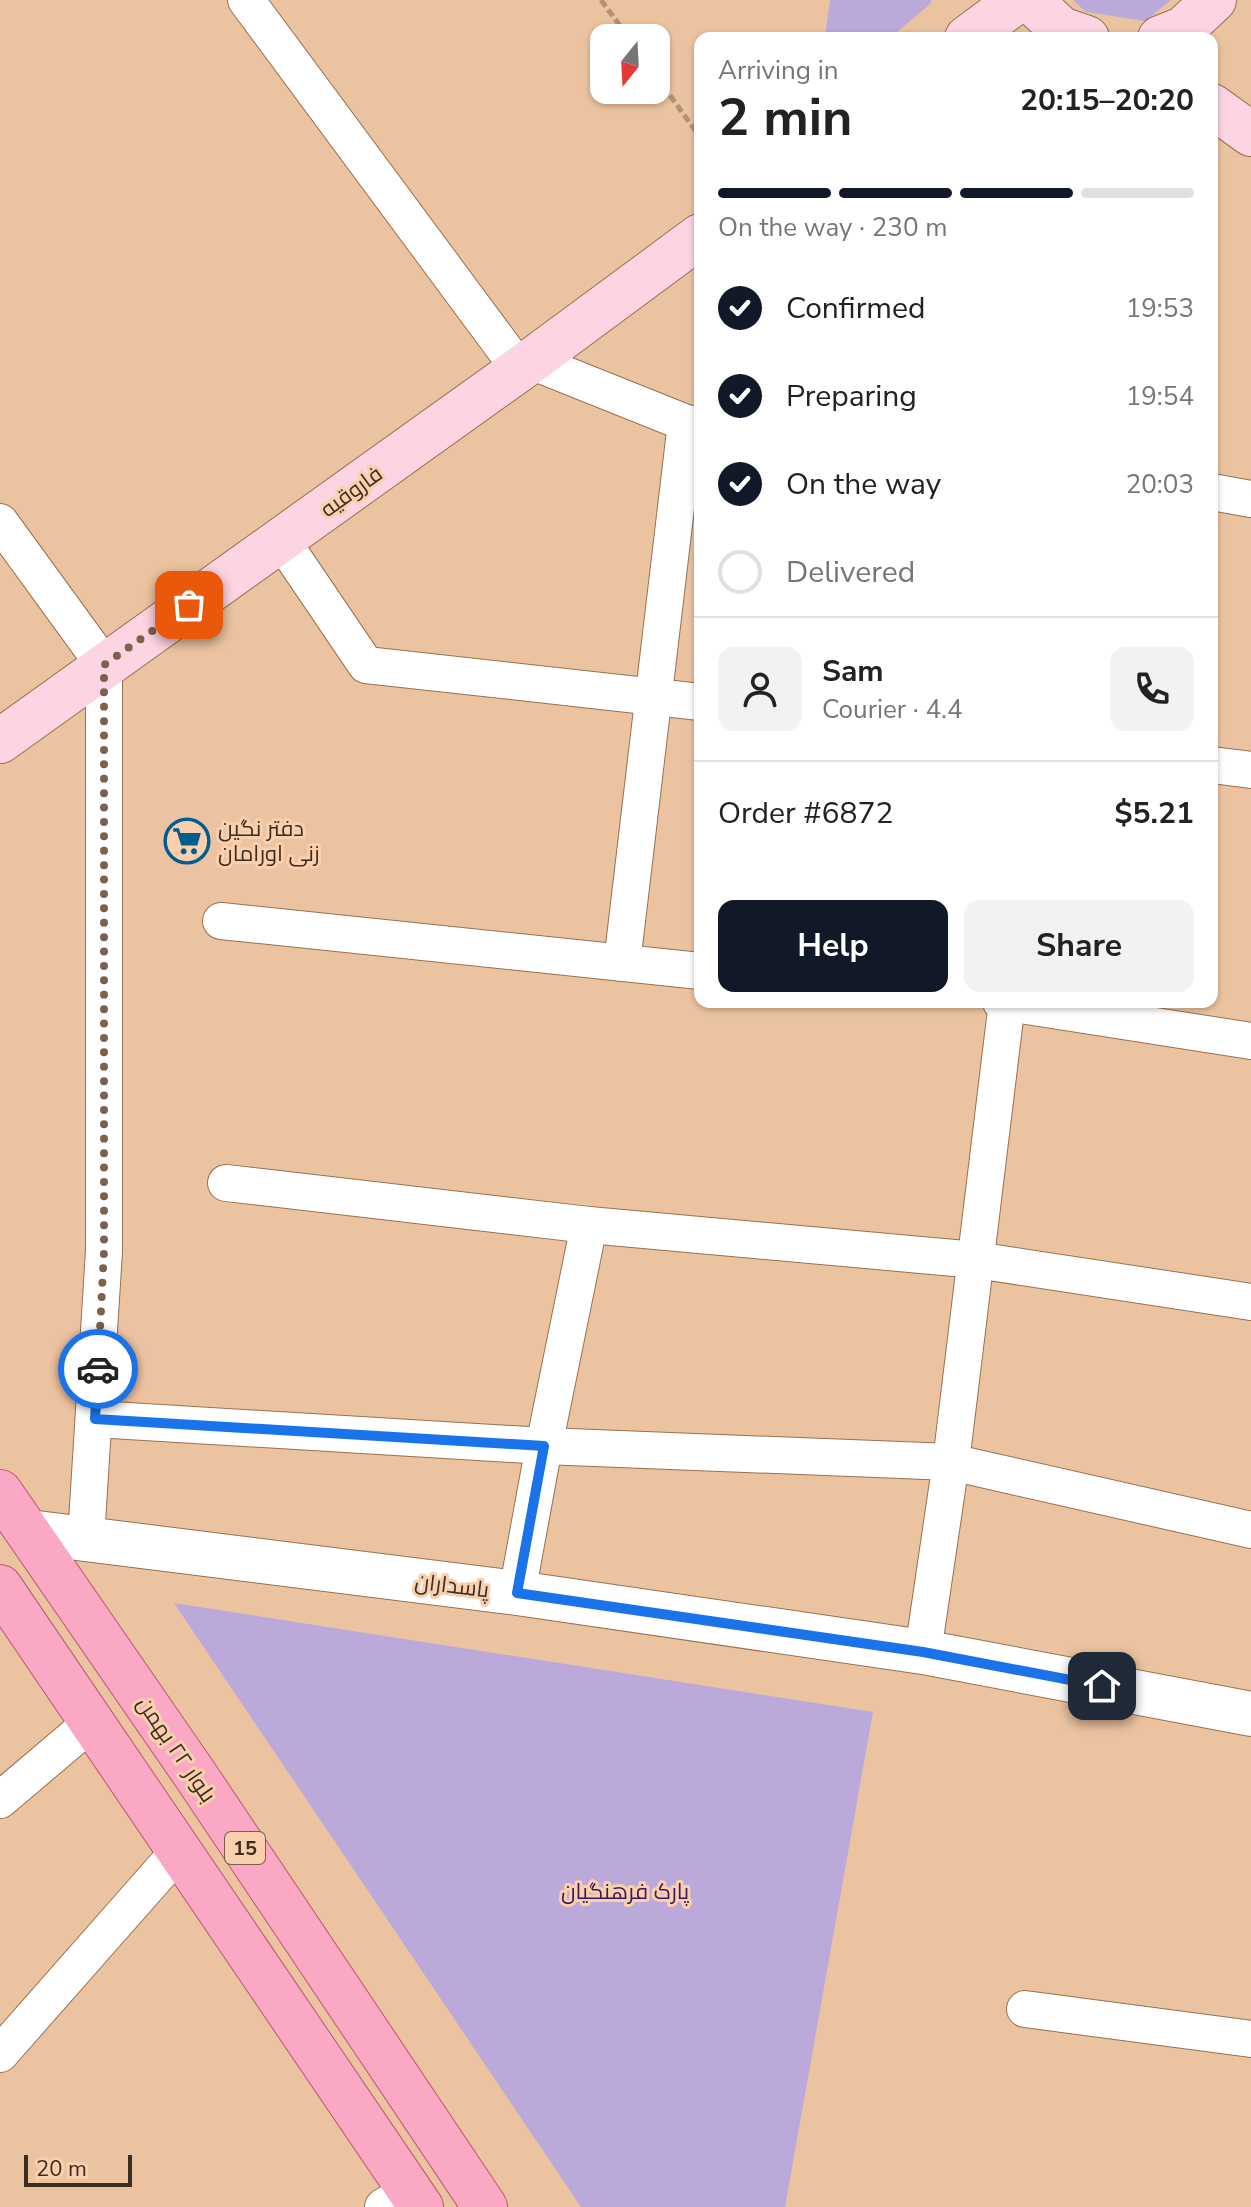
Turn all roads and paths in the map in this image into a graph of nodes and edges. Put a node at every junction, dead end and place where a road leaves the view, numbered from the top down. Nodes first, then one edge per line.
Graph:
1 (246, 0) edge
2 (601, 0) edge
3 (1018, 0) edge
4 (1030, 0) edge
5 (1214, 0) edge
6 (619, 24) edge
7 (975, 32) edge
8 (1070, 32) edge
9 (1175, 32) edge
10 (670, 95) edge
11 (1218, 110) edge
12 (694, 129) edge
13 (1251, 134) edge
14 (694, 240) edge
15 (526, 366) junction
16 (693, 424) edge
17 (1218, 493) edge
18 (1251, 499) edge
19 (0, 522) edge
20 (282, 541) junction
21 (104, 665) junction
22 (654, 697) junction
23 (694, 701) edge
24 (0, 741) edge
25 (1218, 766) edge
26 (1251, 770) edge
27 (221, 921) dead end
28 (622, 963) junction
29 (694, 970) edge
30 (1006, 1008) edge
31 (1045, 1008) edge
32 (1251, 1041) edge
33 (226, 1183) dead end
34 (589, 1225) junction
35 (976, 1260) junction
36 (1251, 1302) edge
37 (95, 1419) junction
38 (544, 1446) junction
39 (951, 1462) junction
40 (0, 1492) edge
41 (1251, 1530) edge
42 (29, 1532) junction
43 (86, 1538) junction
44 (0, 1587) edge
45 (517, 1593) junction
46 (923, 1652) junction
47 (1251, 1714) edge
48 (92, 1722) junction
49 (0, 1800) edge
50 (178, 1852) junction
51 (1025, 2009) dead end
52 (1251, 2039) edge
53 (0, 2054) edge
54 (405, 2202) edge
55 (485, 2207) edge

1 - 15 street
2 - 6 path
3 - 7 main road
4 - 8 main road
5 - 9 main road
10 - 12 path
11 - 13 main road
14 - 15 main road, فاروقیه
15 - 16 street
15 - 20 main road, فاروقیه
16 - 22 street
17 - 18 street
19 - 21 street
20 - 21 main road, فاروقیه
20 - 22 street
21 - 24 main road, فاروقیه
21 - 37 street
22 - 23 street
22 - 28 street
25 - 26 street
27 - 28 street
28 - 29 street
30 - 35 street
31 - 32 street
33 - 34 street
34 - 35 street
34 - 38 street
35 - 36 street
35 - 39 street
37 - 38 street
37 - 43 street
38 - 39 street
38 - 45 street
39 - 41 street
39 - 46 street
40 - 42 main road, بلوار ۲۲ بهمن / 15
42 - 43 street, پاسداران
42 - 55 main road, بلوار ۲۲ بهمن / 15
43 - 45 street, پاسداران
44 - 48 main road, 15
45 - 46 street, پاسداران
46 - 47 street, پاسداران
48 - 49 street
48 - 50 main road, 15
50 - 53 street
50 - 54 main road, 15
51 - 52 street

